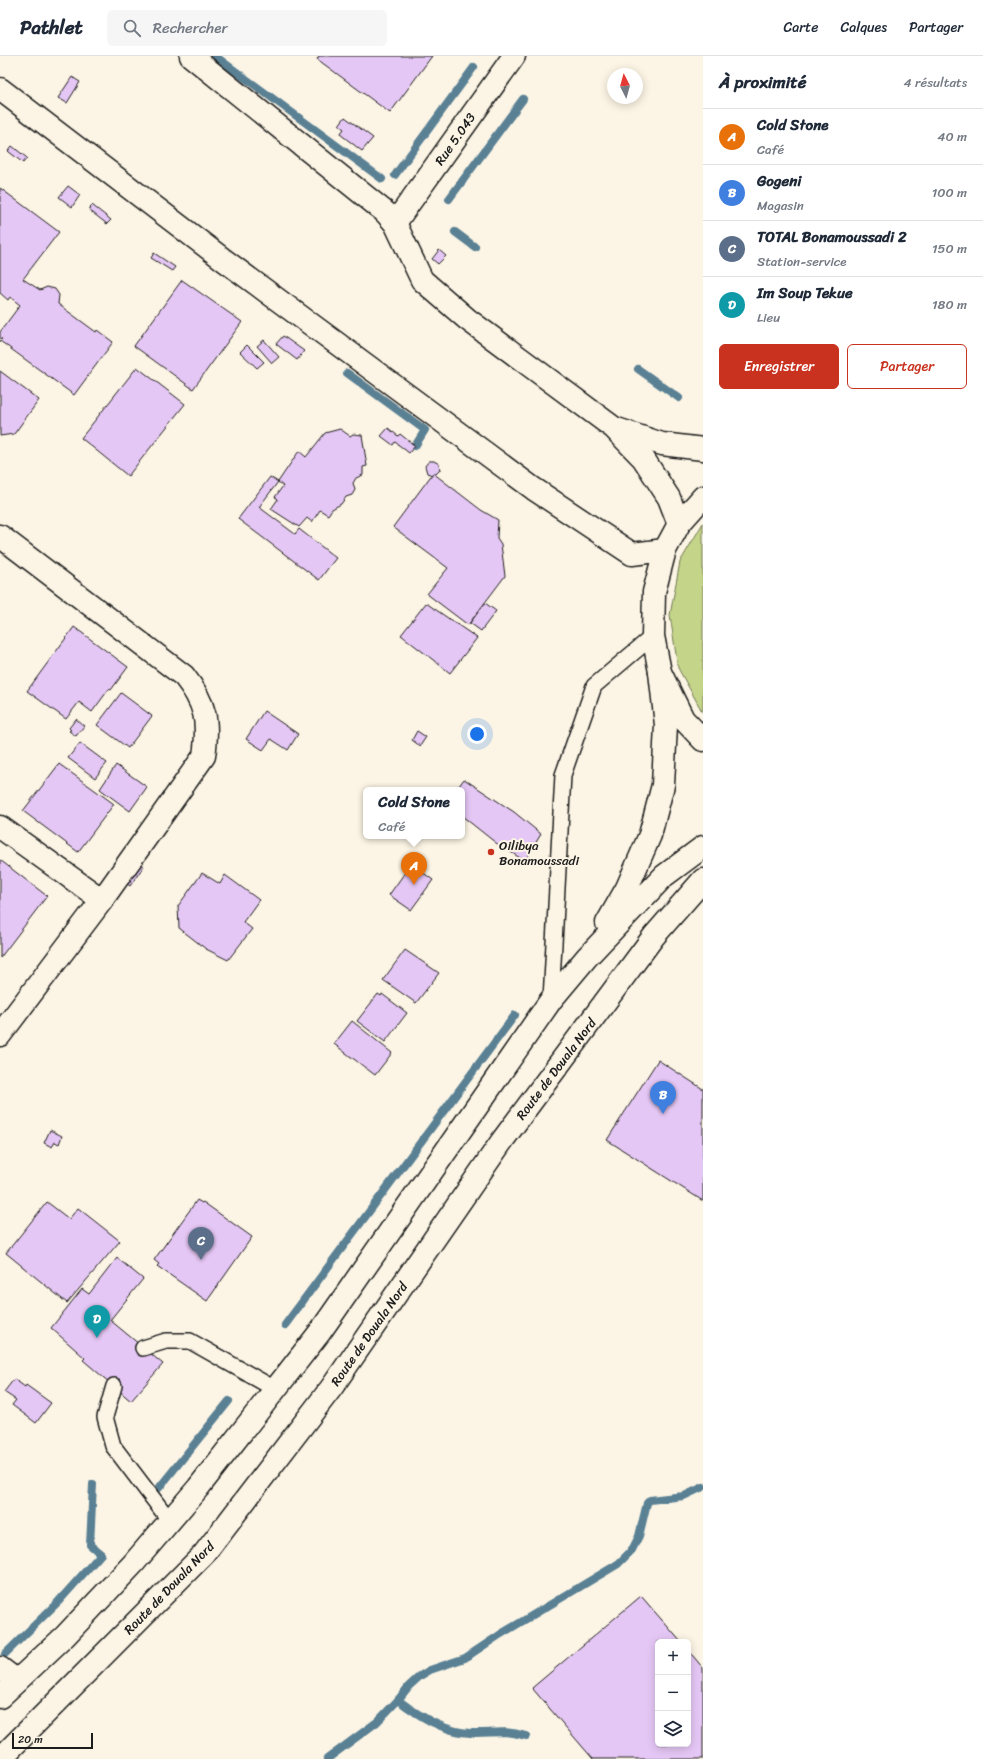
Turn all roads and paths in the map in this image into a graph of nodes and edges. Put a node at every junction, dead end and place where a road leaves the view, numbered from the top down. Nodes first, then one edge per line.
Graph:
1 (191, 56) edge
2 (514, 56) edge
3 (0, 89) edge
4 (395, 223) junction
5 (614, 428) junction
6 (703, 449) edge
7 (703, 497) edge
8 (679, 524) junction
9 (0, 536) edge
10 (665, 550) junction
11 (653, 636) junction
12 (660, 672) junction
13 (703, 740) edge
14 (0, 827) edge
15 (703, 847) edge
16 (703, 880) edge
17 (102, 900) junction
18 (587, 957) junction
19 (551, 1000) junction
20 (0, 1035) edge
21 (143, 1348) dead end
22 (114, 1386) dead end
23 (275, 1389) junction
24 (170, 1521) junction
25 (0, 1668) edge
26 (17, 1681) junction
27 (0, 1697) edge
28 (0, 1759) edge

1 - 4 main road
2 - 4 main road, Rue 5.043
3 - 10 main road
4 - 5 main road
5 - 6 main road
5 - 8 main road
7 - 8 main road
8 - 10 main road
9 - 17 main road
10 - 11 main road
11 - 12 main road
11 - 19 lane
12 - 13 main road
12 - 18 main road
14 - 17 main road
15 - 18 main road
16 - 28 main road, Route de Douala Nord
17 - 20 main road
18 - 19 main road
19 - 23 main road
21 - 23 lane
22 - 24 lane
23 - 24 main road
24 - 26 main road
25 - 26 main road
26 - 27 main road

